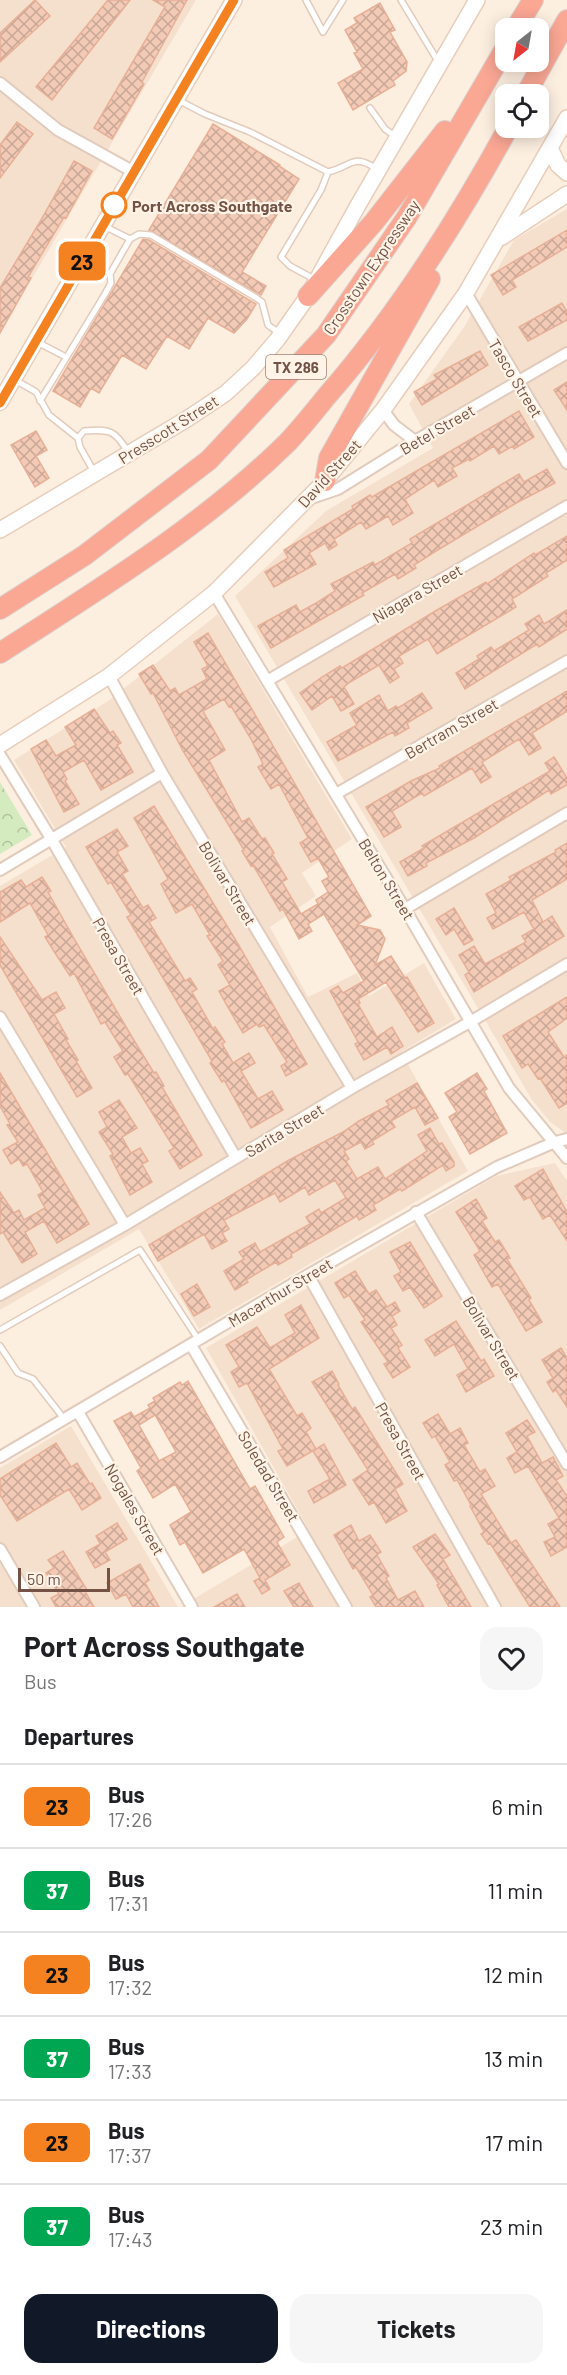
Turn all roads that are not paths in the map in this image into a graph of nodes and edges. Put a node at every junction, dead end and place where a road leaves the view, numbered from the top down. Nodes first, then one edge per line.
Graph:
1 (306, 0) edge
2 (342, 0) edge
3 (401, 0) edge
4 (477, 0) edge
5 (533, 0) edge
6 (232, 1) edge
7 (522, 18) edge
8 (567, 20) edge
9 (440, 64) junction
10 (495, 66) edge
11 (490, 74) junction
12 (0, 83) edge
13 (532, 84) edge
14 (176, 99) junction
15 (370, 108) dead end
16 (567, 118) edge
17 (397, 138) junction
18 (502, 138) edge
19 (550, 148) junction
20 (378, 170) junction
21 (134, 172) junction
22 (328, 172) junction
23 (567, 173) edge
24 (480, 178) junction
25 (567, 194) edge
26 (102, 226) junction
27 (499, 238) junction
28 (130, 239) junction
29 (82, 261) junction
30 (110, 274) junction
31 (315, 286) junction
32 (466, 293) junction
33 (280, 334) junction
34 (35, 341) junction
35 (567, 353) edge
36 (66, 357) junction
37 (13, 379) junction
38 (518, 382) junction
39 (40, 401) junction
40 (0, 402) edge
41 (383, 410) junction
42 (78, 438) junction
43 (415, 441) junction
44 (129, 453) junction
45 (567, 463) edge
46 (95, 474) junction
47 (325, 481) junction
48 (306, 500) junction
49 (567, 506) edge
50 (0, 530) edge
51 (214, 593) junction
52 (0, 609) edge
53 (0, 653) edge
54 (567, 661) edge
55 (110, 676) junction
56 (267, 681) junction
57 (0, 745) edge
58 (0, 755) edge
59 (162, 773) junction
60 (336, 794) junction
61 (567, 813) edge
62 (52, 840) junction
63 (0, 870) edge
64 (405, 909) junction
65 (567, 964) edge
66 (0, 1017) edge
67 (470, 1022) junction
68 (352, 1088) junction
69 (567, 1139) edge
70 (555, 1142) junction
71 (236, 1158) junction
72 (567, 1158) edge
73 (416, 1212) junction
74 (125, 1225) junction
75 (308, 1275) junction
76 (1, 1291) edge
77 (0, 1330) edge
78 (195, 1343) junction
79 (0, 1346) edge
80 (78, 1412) junction
81 (65, 1420) junction
82 (0, 1457) edge
83 (567, 1464) edge
84 (0, 1549) edge
85 (34, 1607) edge
86 (192, 1607) edge
87 (346, 1607) edge
88 (495, 1607) edge

1 - 2 lane
3 - 9 lane
4 - 9 main road
5 - 7 highway
6 - 14 main road
8 - 13 highway
9 - 17 main road
10 - 11 highway, Crosstown Expressway / TX 286
11 - 31 highway
11 - 52 highway, Crosstown Expressway / TX 286
12 - 21 street
14 - 21 main road
14 - 22 lane
15 - 17 lane
16 - 19 main road, David Street
17 - 20 main road
18 - 24 highway, TX 286
19 - 23 main road
19 - 27 main road, David Street
20 - 22 lane
20 - 31 main road
21 - 26 main road
22 - 31 lane
24 - 47 highway
24 - 53 highway, TX 286
25 - 27 main road
26 - 28 lane
26 - 29 main road
27 - 32 main road, David Street
28 - 30 lane
28 - 33 lane
29 - 30 lane
29 - 34 main road
30 - 36 lane
31 - 33 main road, Presscott Street
32 - 38 street, Tasco Street
32 - 41 main road, David Street
33 - 44 main road, Presscott Street
34 - 36 lane
34 - 37 main road
35 - 38 street, Betel Street
36 - 39 lane
37 - 39 lane
37 - 40 main road
38 - 43 street, Betel Street
38 - 45 street, Tasco Street
39 - 42 lane
41 - 43 street
41 - 47 main road, David Street
42 - 44 lane
42 - 46 lane
43 - 48 street, Betel Street
44 - 46 main road, Presscott Street
46 - 50 main road, Presscott Street
47 - 48 main road, David Street
48 - 51 main road, David Street
49 - 56 street, Niagara Street
51 - 55 main road, David Street
51 - 56 street, Belton Street
54 - 60 street, Bertram Street
55 - 57 main road, David Street
55 - 59 street, Bolivar Street
56 - 60 street, Belton Street
58 - 62 street, Presa Street
59 - 62 street
59 - 68 street, Bolivar Street
60 - 64 street, Belton Street
61 - 64 street
62 - 63 street
62 - 71 street, Presa Street
64 - 67 street, Belton Street
65 - 67 street, Sarita Street
66 - 74 street
67 - 68 street, Sarita Street
67 - 70 street, Belton Street
68 - 71 street, Sarita Street
69 - 70 street, Macarthur Street
70 - 72 street, Belton Street
70 - 73 street, Macarthur Street
71 - 74 street, Sarita Street
73 - 75 street, Macarthur Street
73 - 83 street, Bolivar Street
74 - 76 street, Sarita Street
75 - 78 street, Macarthur Street
75 - 88 street, Presa Street
77 - 78 lane
78 - 80 street, Macarthur Street
78 - 87 street, Soledad Street
79 - 81 lane
80 - 81 street, Macarthur Street
80 - 86 street, Nogales Street
81 - 82 street, Macarthur Street
84 - 85 street

